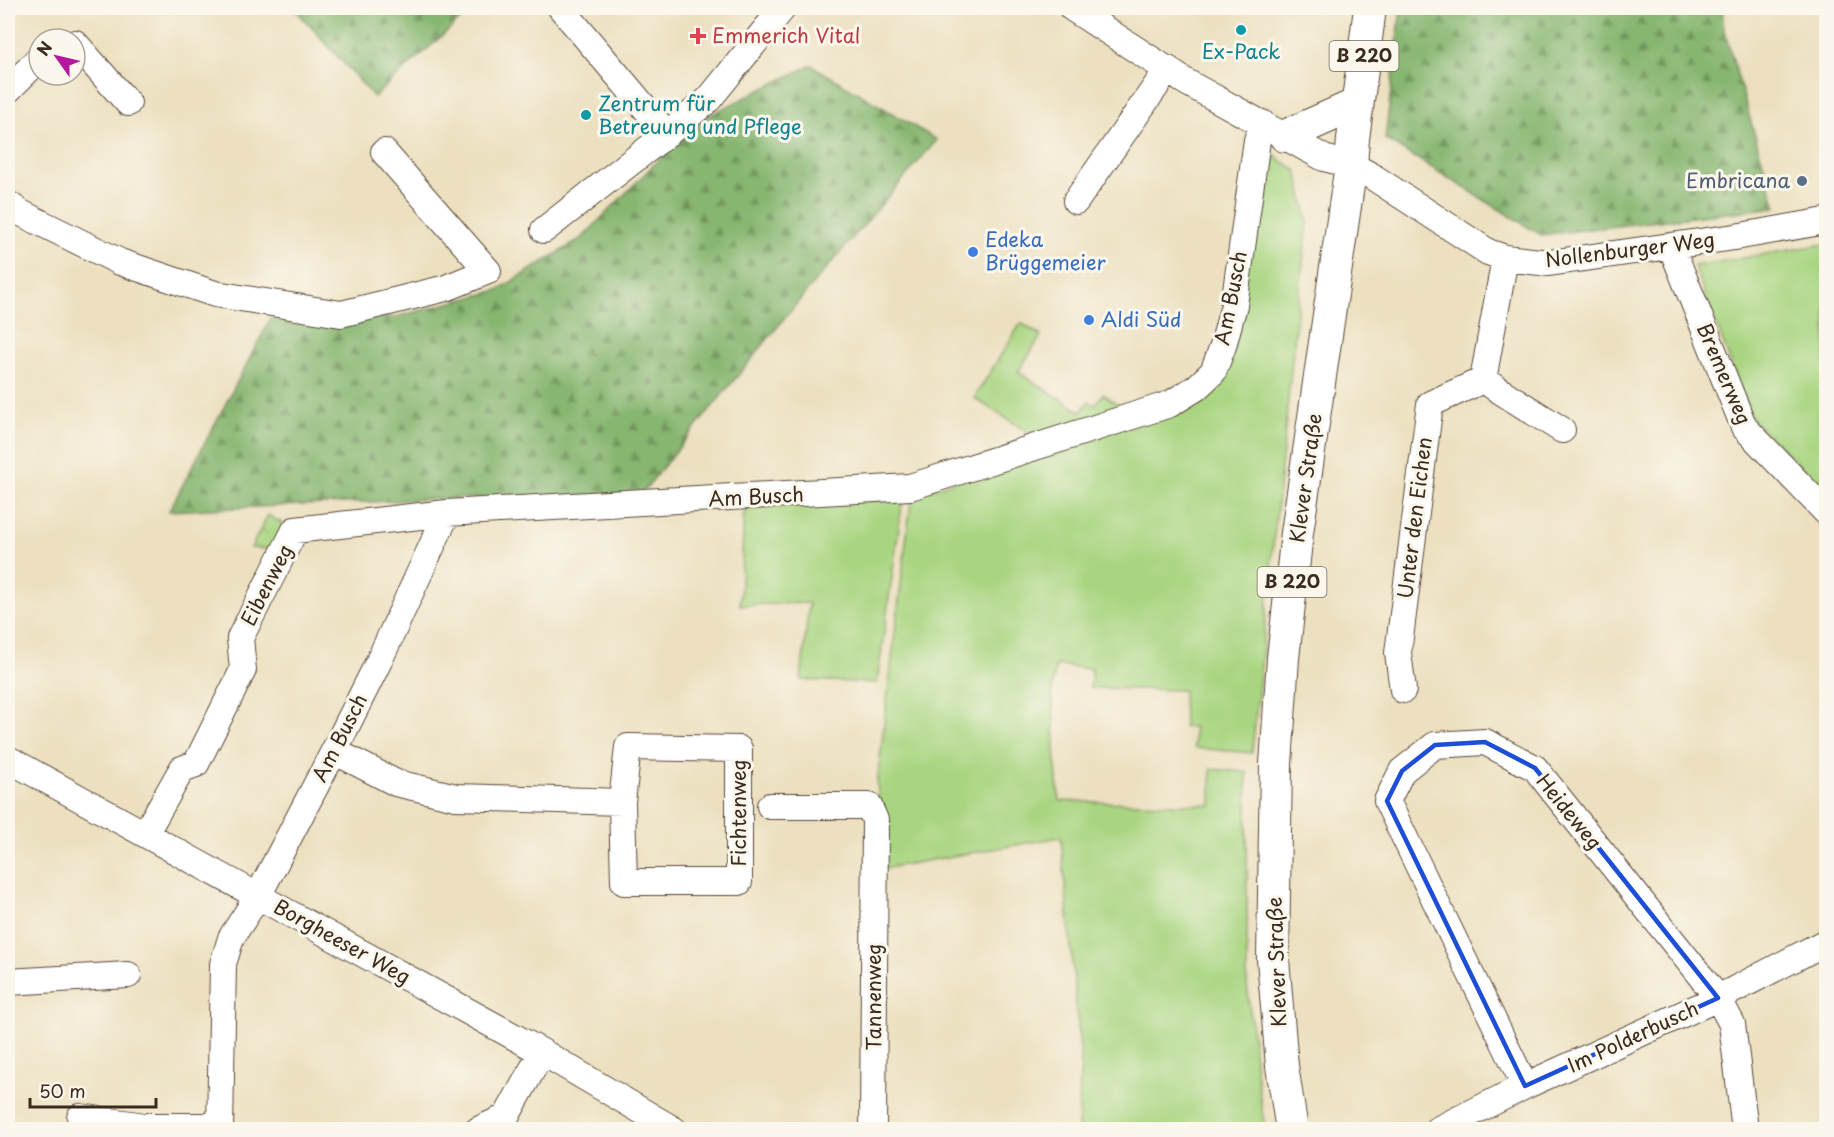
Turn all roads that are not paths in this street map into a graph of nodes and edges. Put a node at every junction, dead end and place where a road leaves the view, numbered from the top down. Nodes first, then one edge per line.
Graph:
1 (561, 8) edge
2 (783, 8) edge
3 (1072, 8) edge
4 (1370, 8) edge
5 (87, 57) edge
6 (1168, 69) junction
7 (27, 71) edge
8 (8, 90) edge
9 (128, 103) dead end
10 (1357, 104) junction
11 (1273, 129) junction
12 (667, 134) junction
13 (384, 152) dead end
14 (1351, 165) junction
15 (1076, 201) dead end
16 (8, 204) edge
17 (1827, 221) edge
18 (544, 230) dead end
19 (1671, 246) junction
20 (1504, 258) junction
21 (1483, 380) junction
22 (1562, 430) dead end
23 (1827, 512) edge
24 (447, 513) junction
25 (1403, 690) dead end
26 (334, 751) junction
27 (8, 759) edge
28 (622, 802) junction
29 (770, 806) dead end
30 (145, 834) junction
31 (258, 896) junction
32 (864, 941) dead end
33 (1827, 942) edge
34 (128, 975) dead end
35 (8, 982) edge
36 (1718, 998) junction
37 (542, 1052) junction
38 (1525, 1086) junction
39 (80, 1117) dead end
40 (219, 1128) edge
41 (478, 1130) edge
42 (674, 1130) edge
43 (856, 1130) edge
44 (873, 1130) edge
45 (1292, 1130) edge
46 (1437, 1130) edge
47 (1745, 1130) edge

1 - 12 street
2 - 12 street
3 - 6 street, Nollenburger Weg
4 - 10 main road, Klever Straße / B 220
5 - 9 street
6 - 11 street, Nollenburger Weg
6 - 15 street
7 - 8 street
10 - 11 main road
10 - 14 main road, Klever Straße / B 220
11 - 14 street, Nollenburger Weg
11 - 24 street, Am Busch
12 - 18 street
13 - 16 street
14 - 20 street, Nollenburger Weg
14 - 45 main road, Klever Straße / B 220
17 - 19 street, Nollenburger Weg
19 - 20 street, Nollenburger Weg
19 - 23 street, Bremerweg
20 - 21 street
21 - 22 street
21 - 25 street, Unter den Eichen
24 - 26 street, Am Busch
24 - 30 street, Eibenweg
26 - 28 street
26 - 31 street, Am Busch
27 - 30 street, Borgheeser Weg
28 - 28 street, Fichtenweg
29 - 44 street, Tannenweg
30 - 31 street, Borgheeser Weg
31 - 37 street, Borgheeser Weg
31 - 40 street, Am Busch
32 - 43 street, Tannenweg
33 - 36 street, Im Polderbusch
34 - 35 street
36 - 38 street, Im Polderbusch
36 - 38 street, Heideweg
36 - 47 street, Heideweg
37 - 41 street
37 - 42 street, Borgheeser Weg
38 - 46 street, Im Polderbusch
39 - 40 street

